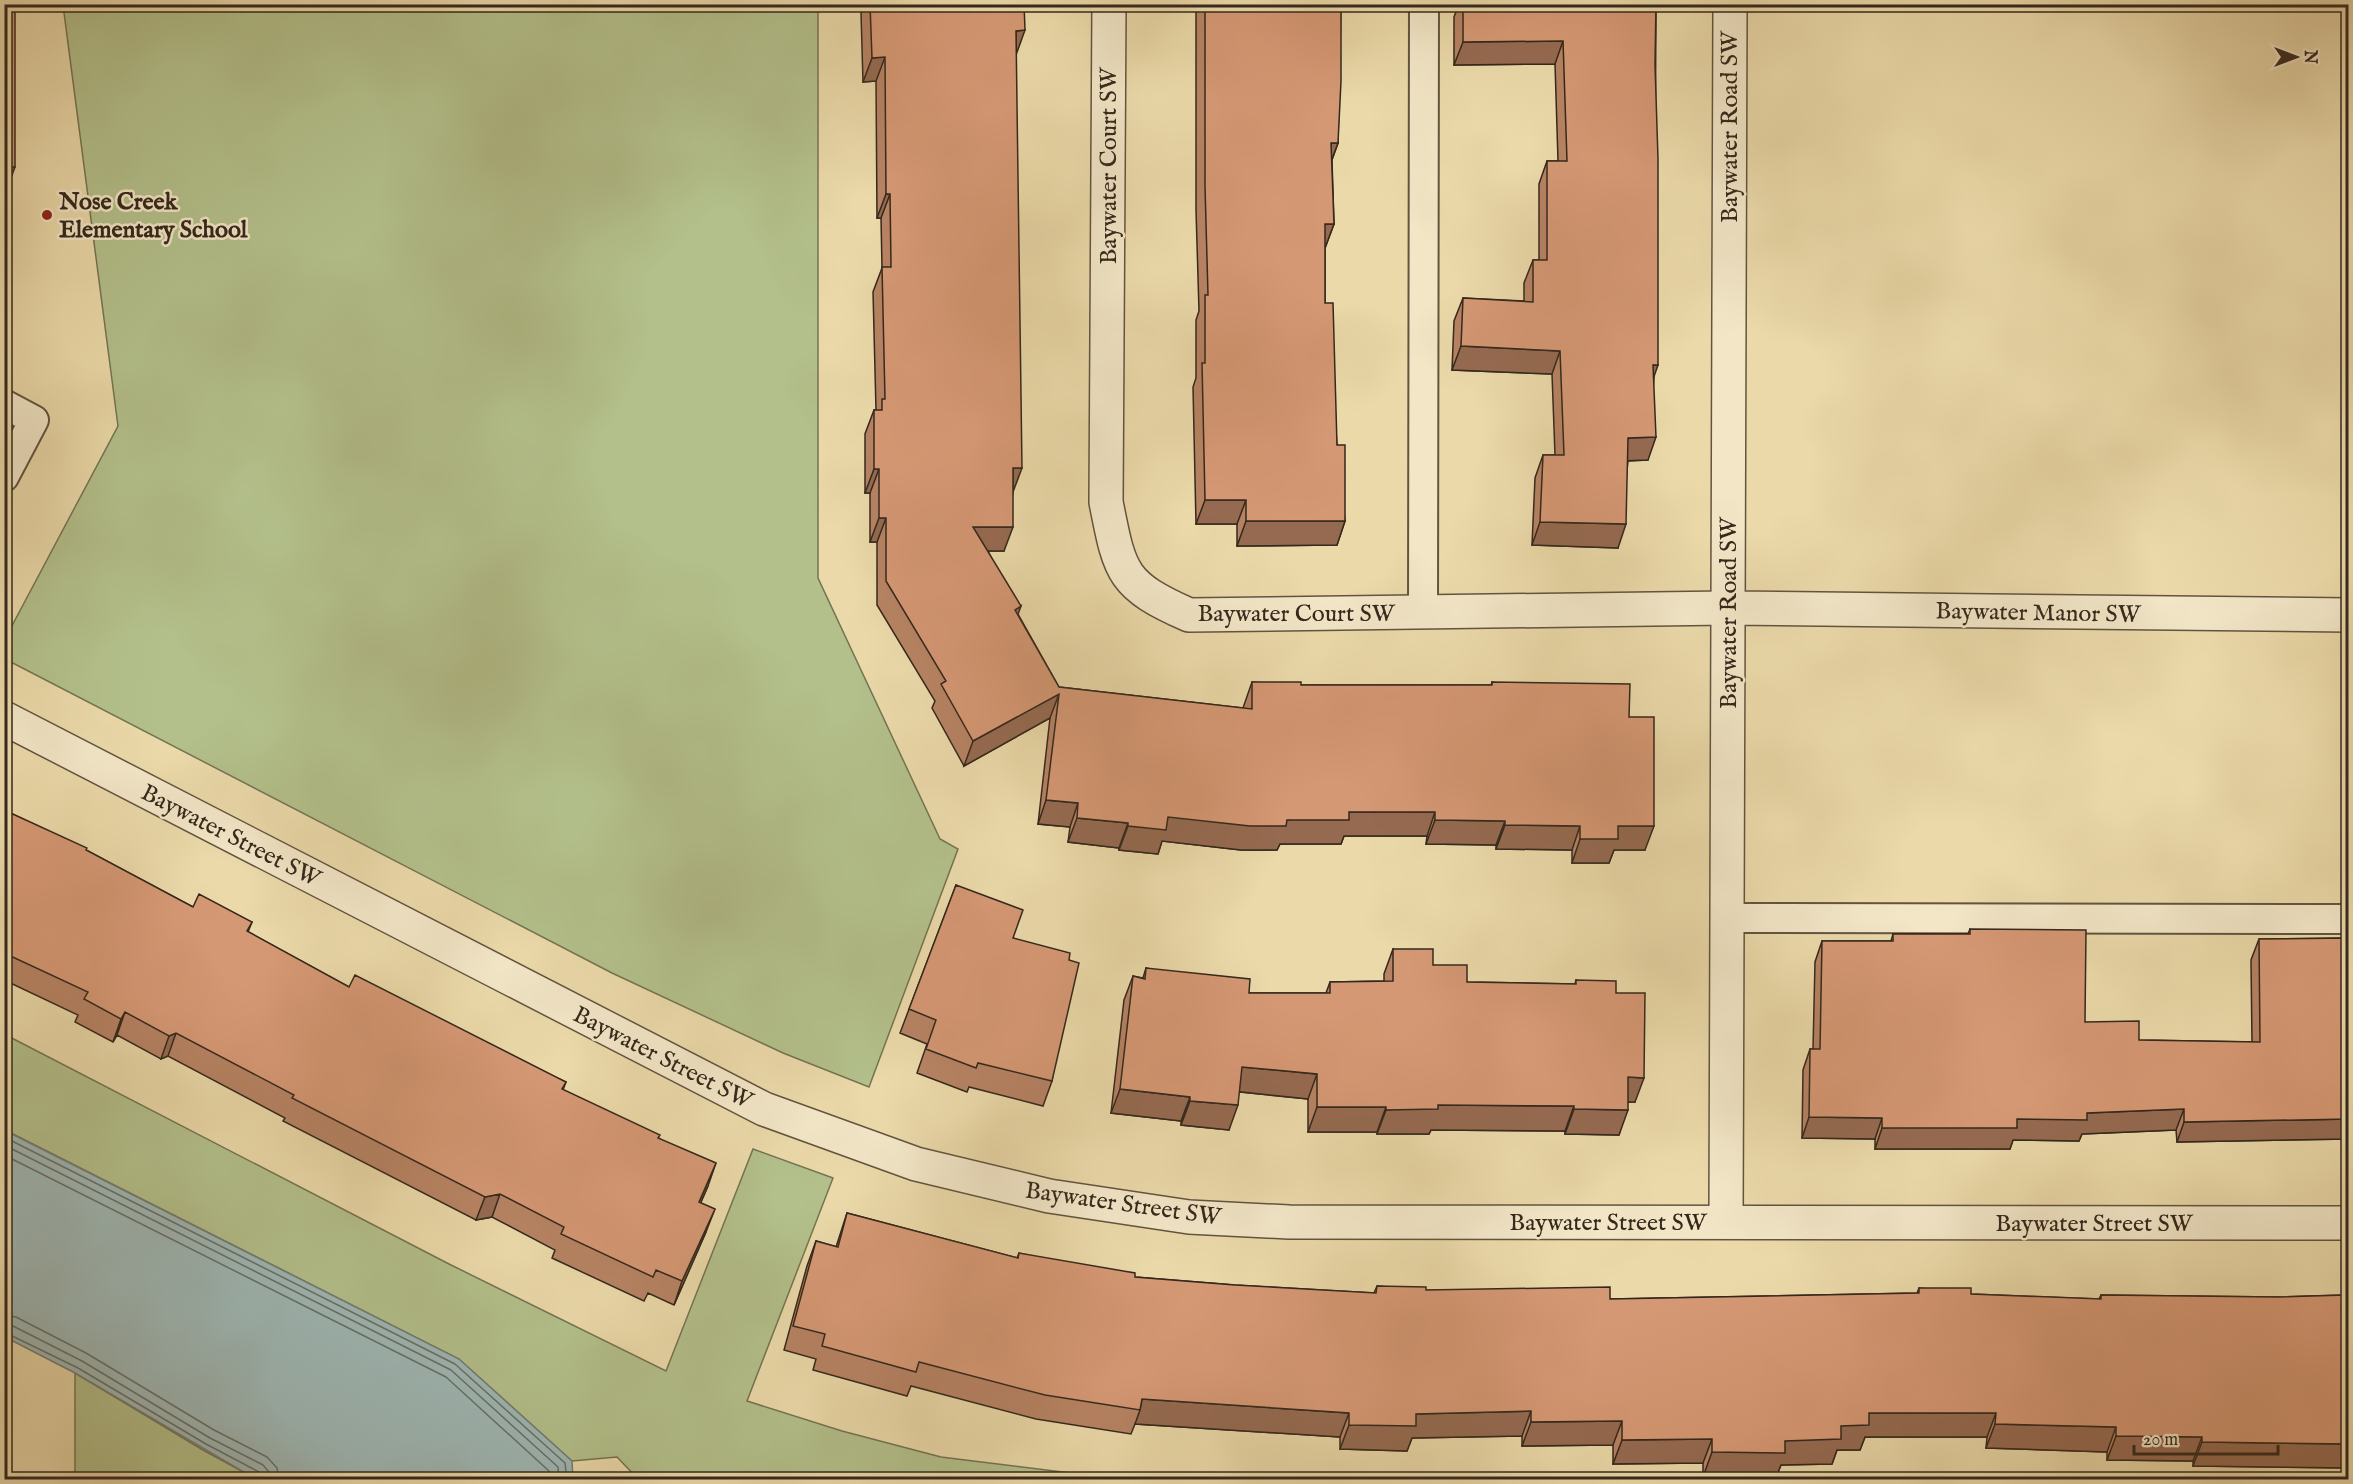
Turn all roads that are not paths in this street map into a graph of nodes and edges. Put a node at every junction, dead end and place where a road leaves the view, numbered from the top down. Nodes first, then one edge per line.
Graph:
1 (1109, 4) edge
2 (1424, 4) edge
3 (1730, 4) edge
4 (4, 404) edge
5 (4, 477) edge
6 (1727, 608) junction
7 (1423, 612) junction
8 (2349, 615) edge
9 (4, 718) edge
10 (1727, 918) junction
11 (2349, 919) edge
12 (1726, 1222) junction
13 (2349, 1223) edge

1 - 7 street, Baywater Court SW
2 - 7 lane
3 - 6 street, Baywater Road SW
4 - 5 lane
6 - 7 street, Baywater Court SW
6 - 8 street, Baywater Manor SW
6 - 10 street, Baywater Road SW
9 - 12 street, Baywater Street SW
10 - 11 lane
10 - 12 street, Baywater Road SW
12 - 13 street, Baywater Street SW

